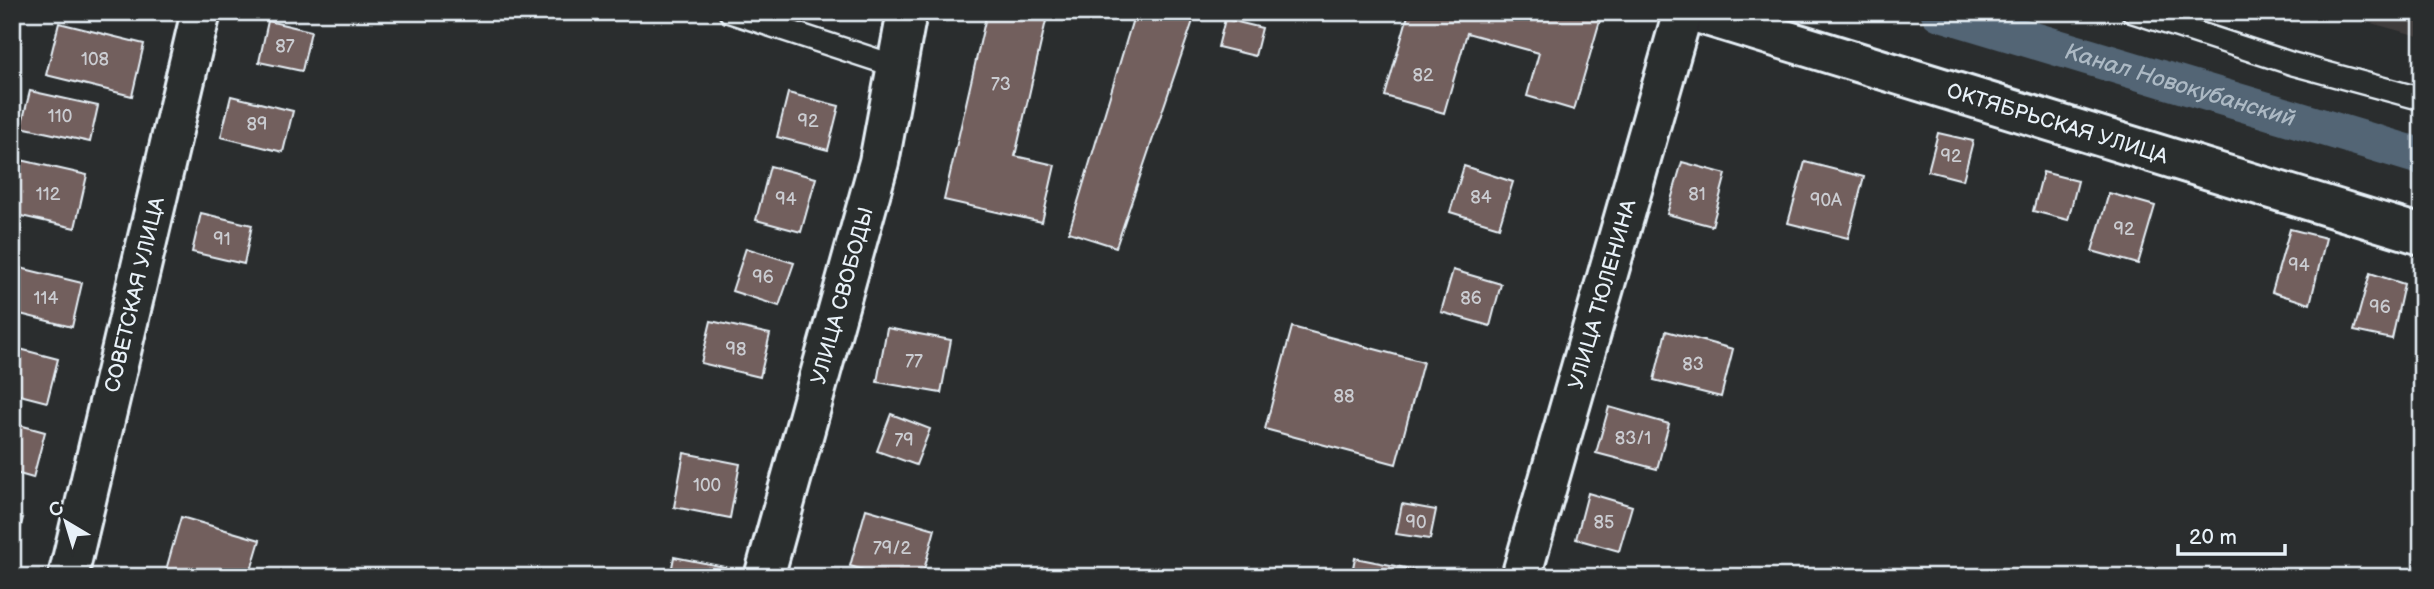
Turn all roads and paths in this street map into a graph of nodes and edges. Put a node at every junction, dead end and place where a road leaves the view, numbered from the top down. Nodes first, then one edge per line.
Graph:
1 (201, 12) edge
2 (730, 12) edge
3 (907, 12) edge
4 (1683, 12) edge
5 (1694, 12) edge
6 (2133, 12) edge
7 (895, 66) junction
8 (2422, 99) edge
9 (2422, 235) edge
10 (68, 577) edge
11 (764, 577) edge
12 (1521, 577) edge

1 - 10 street, СОВЕТСКАЯ УЛИЦА
2 - 7 lane
3 - 7 street, УЛИЦА СВОБОДЫ
4 - 12 street, УЛИЦА ТЮЛЕНИНА
5 - 9 street, ОКТЯБРЬСКАЯ УЛИЦА
6 - 8 lane
7 - 11 street, УЛИЦА СВОБОДЫ

